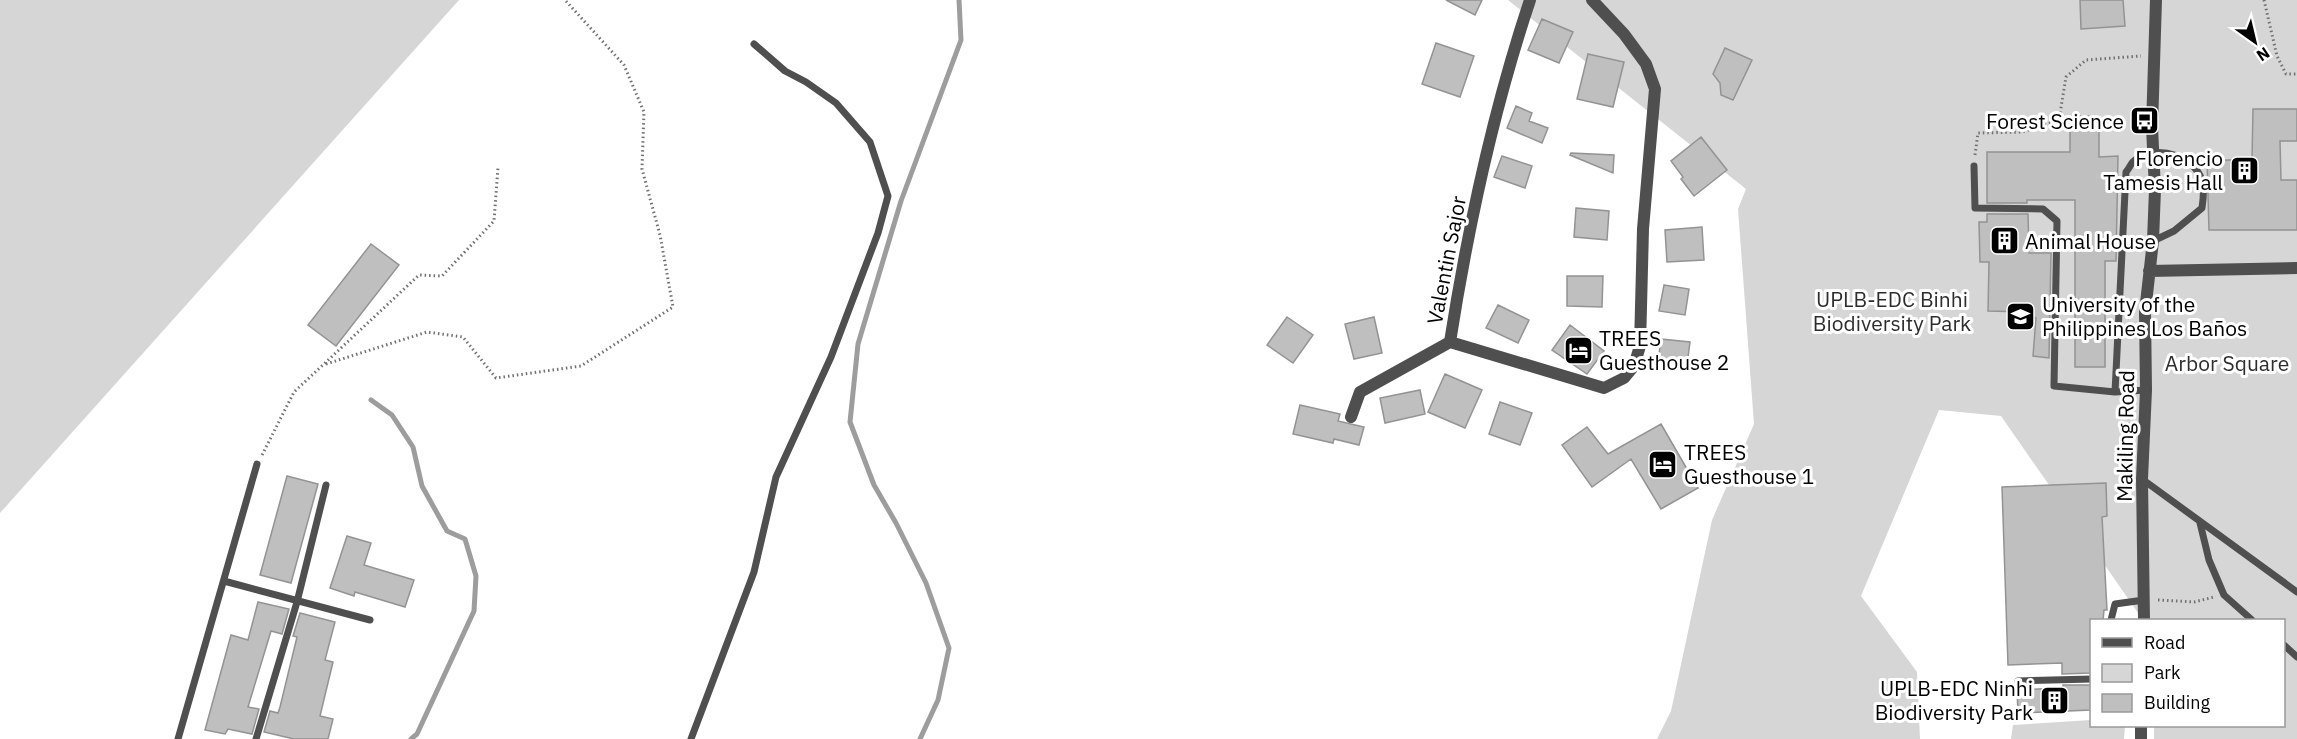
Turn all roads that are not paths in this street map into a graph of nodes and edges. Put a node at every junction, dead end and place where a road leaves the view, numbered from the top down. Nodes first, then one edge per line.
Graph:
1 (1530, 0) edge
2 (1593, 0) edge
3 (2156, 0) edge
4 (754, 44) dead end
5 (2154, 153) junction
6 (1974, 166) road end
7 (2153, 241) junction
8 (2297, 268) edge
9 (2149, 271) junction
10 (1450, 342) junction
11 (2146, 390) junction
12 (2115, 392) junction
13 (1352, 417) dead end
14 (257, 464) road end
15 (2142, 479) junction
16 (326, 485) dead end
17 (2200, 523) junction
18 (224, 581) junction
19 (2297, 592) edge
20 (2148, 600) junction
21 (297, 602) junction
22 (2111, 619) edge
23 (2144, 619) edge
24 (2250, 619) edge
25 (370, 620) dead end
26 (2285, 647) edge
27 (2297, 657) edge
28 (2090, 679) edge
29 (2018, 681) dead end
30 (178, 739) edge
31 (256, 739) edge
32 (691, 739) edge

1 - 10 street, Valentin Sajor
2 - 10 street, Valentin Sajor
3 - 5 street, Makiling Road
4 - 32 lane
5 - 7 street, Makiling Road
5 - 7 lane
5 - 12 lane
6 - 12 lane
7 - 9 street, Makiling Road
8 - 9 street
9 - 11 street, Makiling Road
10 - 13 street
11 - 12 lane
11 - 15 street, Makiling Road
14 - 18 lane
15 - 17 lane
15 - 20 street, Makiling Road
16 - 21 lane
17 - 19 lane
17 - 24 lane
18 - 21 lane
18 - 30 lane
20 - 22 lane
20 - 23 street, Makiling Road
21 - 25 lane
21 - 31 lane
26 - 27 lane
28 - 29 lane

